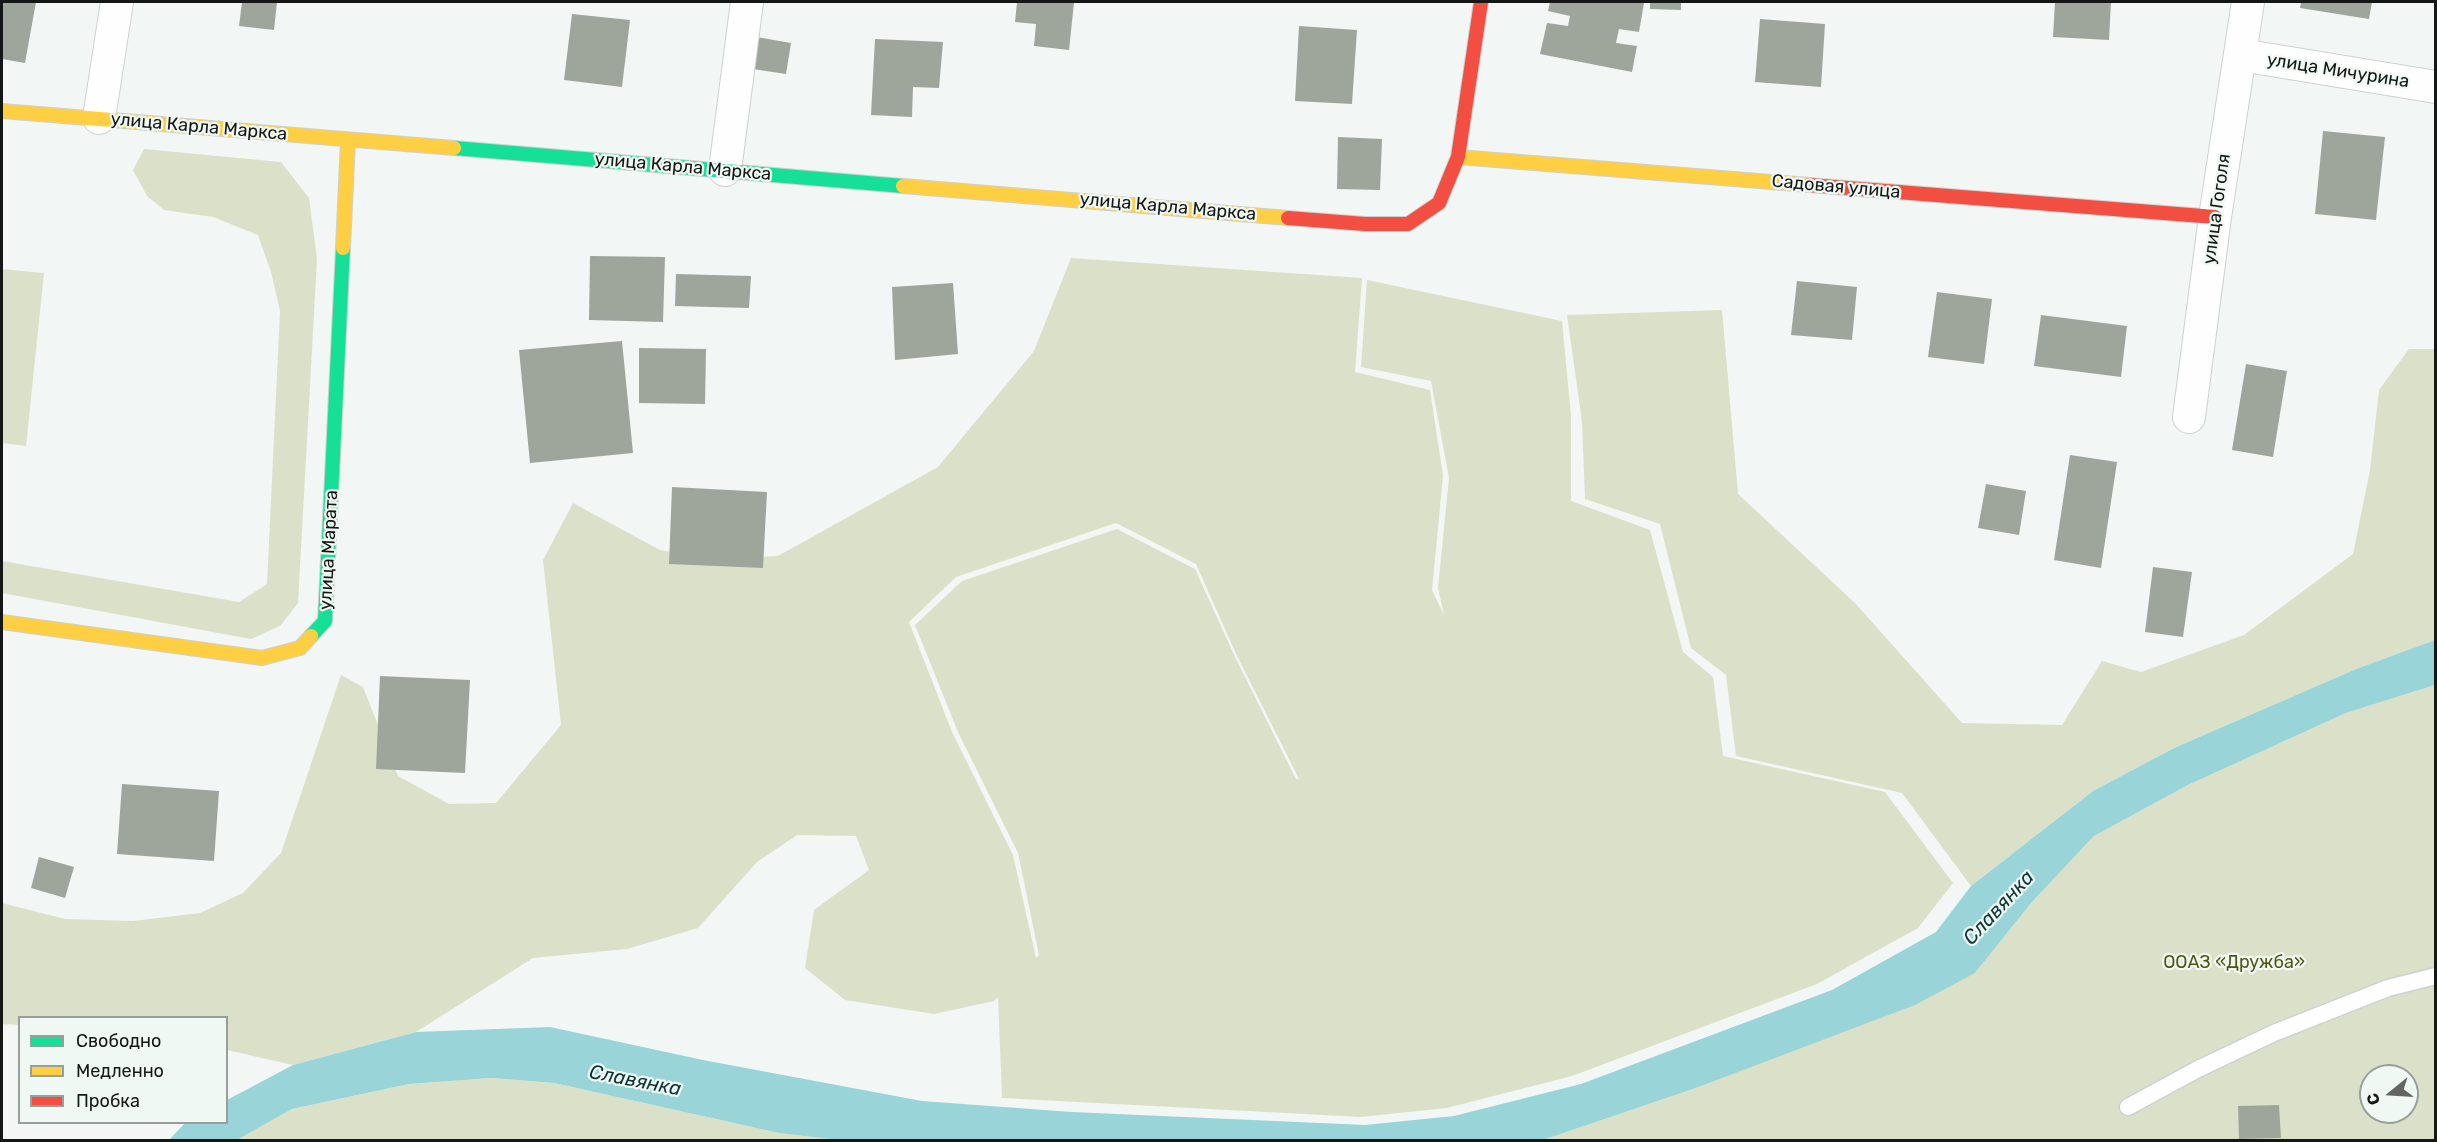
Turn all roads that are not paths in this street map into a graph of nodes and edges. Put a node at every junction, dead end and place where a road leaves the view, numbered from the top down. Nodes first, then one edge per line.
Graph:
1 (117, 2) edge
2 (747, 2) edge
3 (1481, 2) edge
4 (2248, 2) edge
5 (2241, 55) junction
6 (2436, 87) edge
7 (2, 111) edge
8 (99, 118) junction
9 (348, 140) junction
10 (1458, 157) junction
11 (725, 170) junction
12 (2215, 216) junction
13 (2189, 417) dead end
14 (2, 622) edge
15 (2436, 976) edge
16 (2128, 1107) dead end

1 - 8 street
2 - 11 street
3 - 10 street, улица Карла Маркса
4 - 5 street, улица Гоголя
5 - 6 street, улица Мичурина
5 - 12 street, улица Гоголя
7 - 8 street, улица Карла Маркса
8 - 9 street, улица Карла Маркса
9 - 11 street, улица Карла Маркса
9 - 14 street, улица Марата
10 - 11 street, улица Карла Маркса
10 - 12 street, Садовая улица
12 - 13 street, улица Гоголя
15 - 16 lane

